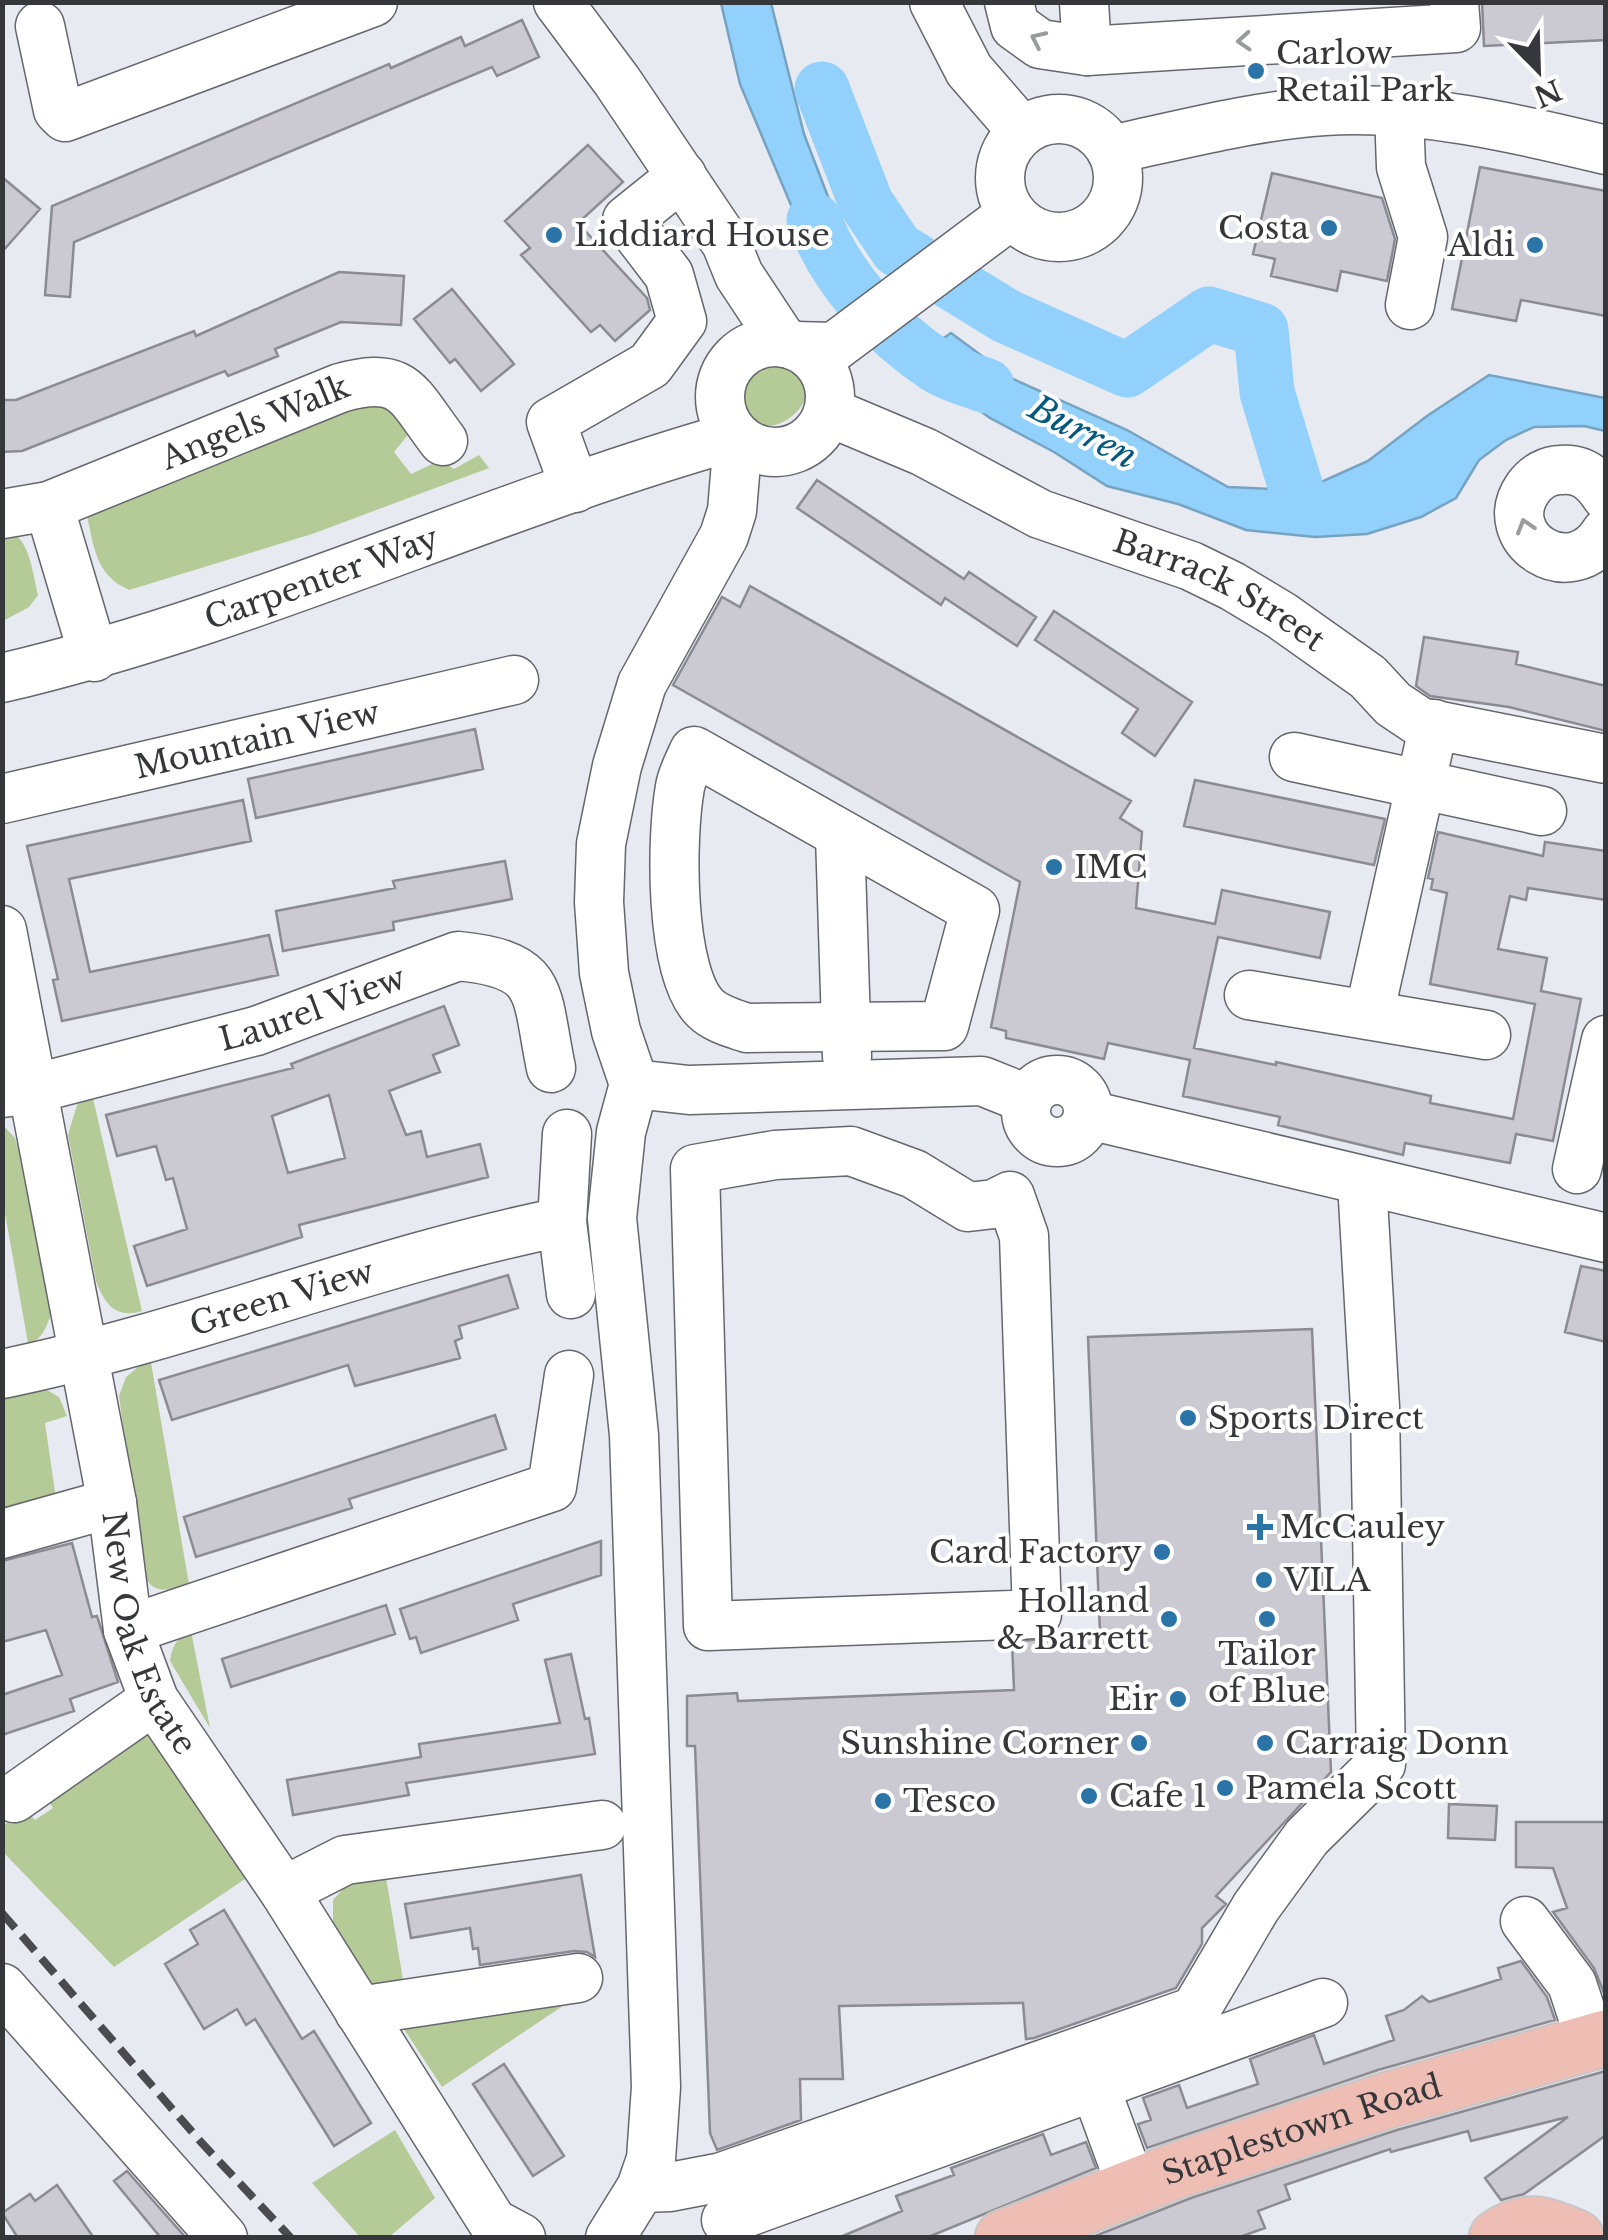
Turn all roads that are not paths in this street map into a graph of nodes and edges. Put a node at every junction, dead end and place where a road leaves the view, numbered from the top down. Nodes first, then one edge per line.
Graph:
1 (372, 2) edge
2 (558, 2) edge
3 (934, 2) edge
4 (1009, 2) edge
5 (1084, 2) edge
6 (1454, 2) edge
7 (40, 26) dead end
8 (1088, 51) junction
9 (1399, 112) junction
10 (1022, 131) junction
11 (1111, 150) junction
12 (1606, 150) edge
13 (682, 176) junction
14 (1002, 223) junction
15 (740, 276) junction
16 (1410, 305) dead end
17 (814, 365) junction
18 (731, 409) junction
19 (443, 441) dead end
20 (793, 450) junction
21 (575, 488) junction
22 (49, 506) junction
23 (732, 511) junction
24 (2, 514) edge
25 (94, 657) junction
26 (2, 678) edge
27 (514, 680) dead end
28 (1434, 724) junction
29 (1294, 757) dead end
30 (1606, 759) edge
31 (1418, 784) junction
32 (2, 799) edge
33 (1542, 811) dead end
34 (840, 836) junction
35 (2, 930) edge
36 (1249, 995) dead end
37 (1369, 1015) junction
38 (848, 1028) junction
39 (1486, 1035) dead end
40 (1606, 1040) edge
41 (552, 1068) dead end
42 (634, 1084) junction
43 (846, 1086) junction
44 (18, 1091) edge
45 (1028, 1099) junction
46 (1088, 1115) junction
47 (567, 1134) dead end
48 (1050, 1142) junction
49 (1577, 1168) dead end
50 (1362, 1182) junction
51 (1010, 1196) junction
52 (562, 1222) junction
53 (1606, 1238) edge
54 (571, 1294) dead end
55 (84, 1357) junction
56 (2, 1374) edge
57 (569, 1375) dead end
58 (112, 1503) junction
59 (2, 1534) edge
60 (128, 1630) junction
61 (154, 1700) junction
62 (14, 1798) dead end
63 (602, 1825) dead end
64 (284, 1891) junction
65 (1525, 1921) dead end
66 (578, 1978) dead end
67 (2, 1988) edge
68 (1323, 2003) dead end
69 (360, 2011) junction
70 (1598, 2040) edge
71 (1095, 2087) junction
72 (641, 2188) junction
73 (1132, 2188) junction
74 (726, 2220) dead end
75 (223, 2238) edge
76 (521, 2238) edge
77 (610, 2238) edge
78 (1003, 2238) edge
79 (1497, 2238) edge
80 (1576, 2238) edge

1 - 7 street
2 - 13 street
3 - 10 street
8 -> 4 street
5 - 8 street
6 -> 8 street
9 - 11 street
9 - 12 street
9 - 16 street
10 - 11 street
10 - 14 street
11 - 14 street
13 - 15 street
13 - 21 street
14 - 17 street
15 - 17 street
15 - 18 street
17 - 18 street
17 - 20 street
17 - 28 street, Barrack Street
18 - 20 street
18 - 21 street, Carpenter Way
18 - 23 street
19 - 22 street, Angels Walk
20 - 23 street
21 - 25 street, Carpenter Way
22 - 24 street, Angels Walk
22 - 25 street
23 - 42 street
25 - 26 street, Carpenter Way
27 - 32 street, Mountain View
28 - 30 street, Barrack Street
28 - 31 street
29 - 31 street
31 - 33 street
31 - 37 street
34 - 38 street
34 - 38 street
34 - 38 street
35 - 44 street, New Oak Estate
36 - 37 street
37 - 39 street
38 - 43 street
40 - 49 street
41 - 44 street, Laurel View
42 - 43 street
42 - 72 street
43 - 45 street
44 - 55 street, New Oak Estate
45 - 46 street
45 - 48 street
46 - 48 street
46 - 50 street
47 - 52 street
48 - 51 street
50 - 53 street
50 - 72 street
51 - 51 street
52 - 54 street
52 - 55 street, Green View
55 - 56 street, Green View
55 - 58 street, New Oak Estate
57 - 60 street
58 - 59 street
58 - 60 street, New Oak Estate
60 - 61 street, New Oak Estate
61 - 62 street
61 - 64 street, New Oak Estate
63 - 64 street
64 - 69 street, New Oak Estate
65 - 70 street
66 - 69 street
67 - 75 street
68 - 71 street
69 - 76 street, New Oak Estate
70 - 73 main road, Staplestown Road
71 - 73 street
71 - 74 street
72 - 77 street
73 - 78 main road, Staplestown Road
79 - 80 main road

